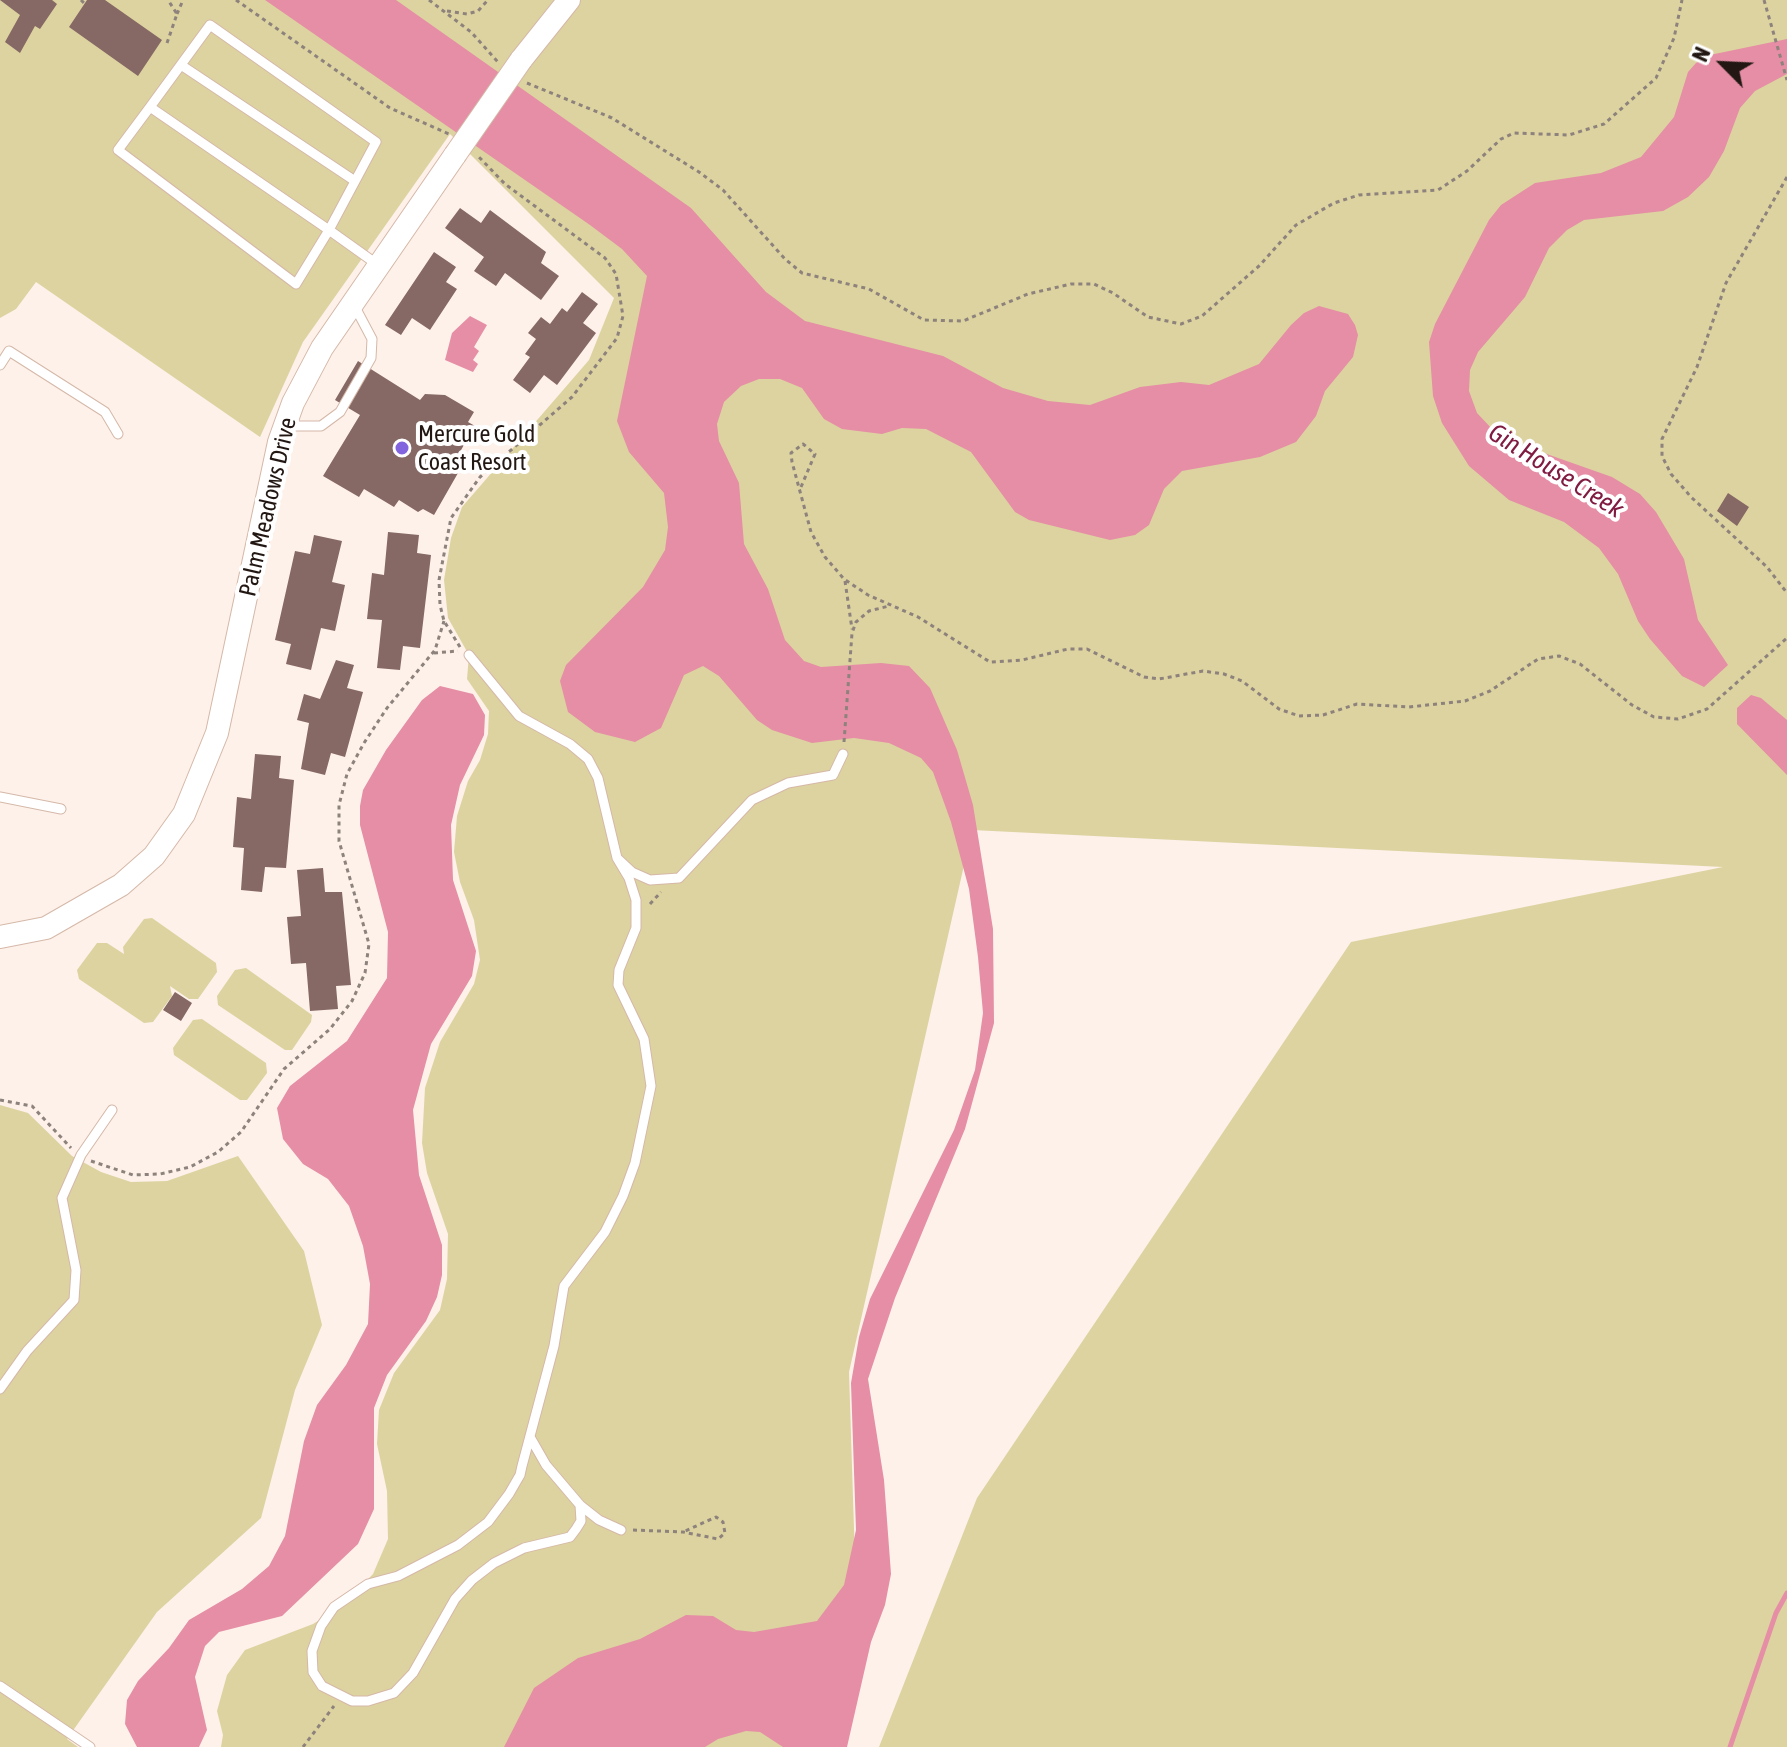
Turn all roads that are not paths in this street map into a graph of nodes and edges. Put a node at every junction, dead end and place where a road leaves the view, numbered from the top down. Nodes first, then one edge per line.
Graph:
1 (569, 0) edge
2 (181, 65) junction
3 (150, 107) junction
4 (355, 181) junction
5 (329, 230) junction
6 (378, 265) junction
7 (353, 302) junction
8 (0, 365) edge
9 (285, 426) junction
10 (118, 434) dead end
11 (469, 655) road end
12 (843, 754) road end
13 (0, 797) edge
14 (61, 809) dead end
15 (617, 858) junction
16 (0, 937) edge
17 (112, 1110) dead end
18 (0, 1389) edge
19 (530, 1437) junction
20 (546, 1465) junction
21 (520, 1475) junction
22 (580, 1505) junction
23 (621, 1530) road end
24 (0, 1686) edge
25 (90, 1747) edge

1 - 6 street, Palm Meadows Drive, bridge
2 - 3 lane
2 - 4 lane
2 - 4 lane
3 - 5 lane
3 - 5 lane
4 - 5 lane
5 - 6 lane
6 - 7 street, Palm Meadows Drive
7 - 9 street, Palm Meadows Drive
7 - 9 lane
8 - 10 lane
9 - 16 street, Palm Meadows Drive
11 - 15 lane
12 - 15 lane
13 - 14 lane
15 - 19 lane
17 - 18 lane
19 - 20 lane
19 - 21 lane
20 - 21 lane
20 - 22 lane
21 - 22 lane
22 - 23 lane
24 - 25 lane

